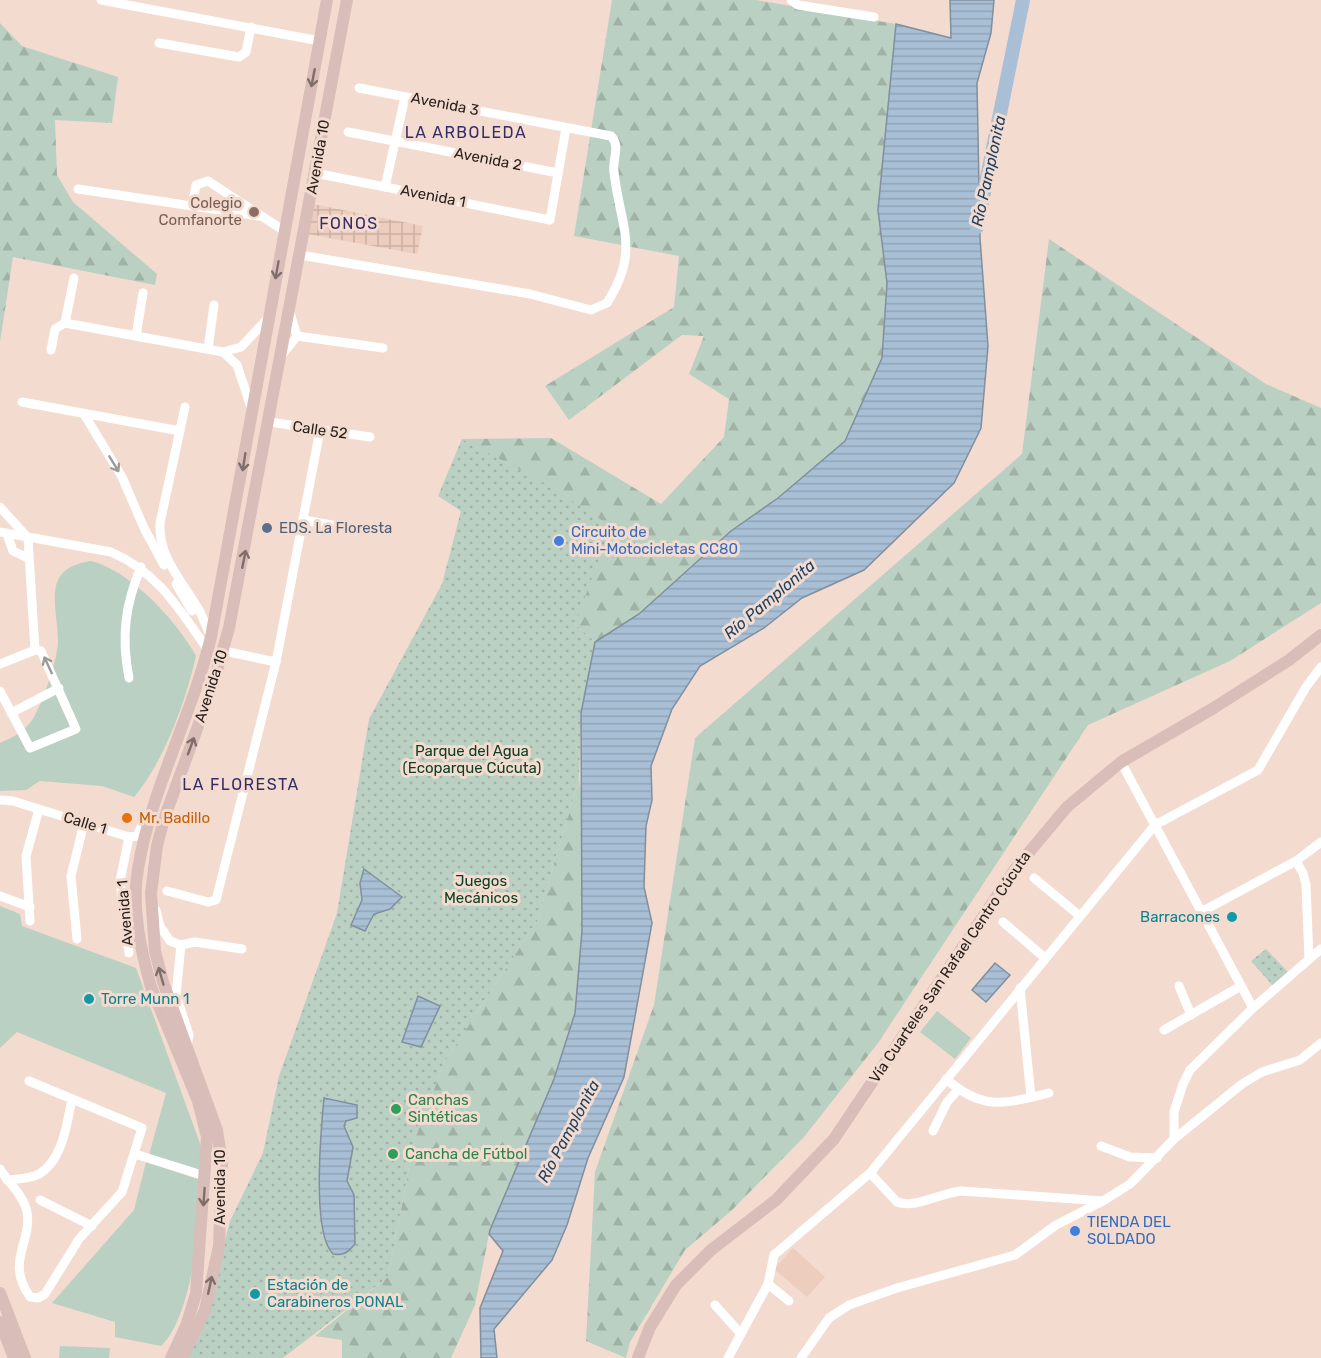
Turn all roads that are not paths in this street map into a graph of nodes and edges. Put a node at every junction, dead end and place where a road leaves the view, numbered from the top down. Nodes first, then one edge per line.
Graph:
1 (101, 0) edge
2 (327, 0) edge
3 (347, 0) edge
4 (790, 0) edge
5 (147, 4) edge
6 (874, 17) dead end
7 (251, 27) junction
8 (320, 41) junction
9 (159, 43) dead end
10 (359, 88) dead end
11 (405, 97) junction
12 (566, 128) junction
13 (348, 132) dead end
14 (396, 142) junction
15 (315, 173) junction
16 (558, 173) junction
17 (385, 187) junction
18 (78, 189) dead end
19 (192, 206) junction
20 (259, 216) junction
21 (284, 230) junction
22 (300, 255) junction
23 (74, 278) dead end
24 (143, 293) dead end
25 (214, 305) dead end
26 (269, 317) junction
27 (65, 323) junction
28 (136, 336) junction
29 (265, 337) junction
30 (291, 337) junction
31 (383, 348) dead end
32 (208, 349) junction
33 (51, 350) dead end
34 (223, 352) junction
35 (281, 359) junction
36 (261, 360) junction
37 (22, 402) dead end
38 (185, 406) dead end
39 (252, 413) junction
40 (84, 414) junction
41 (270, 422) junction
42 (180, 430) junction
43 (320, 430) junction
44 (370, 437) dead end
45 (0, 507) edge
46 (304, 520) junction
47 (348, 528) dead end
48 (4, 533) edge
49 (28, 538) junction
50 (28, 558) junction
51 (141, 567) junction
52 (217, 610) junction
53 (201, 614) junction
54 (1321, 635) edge
55 (208, 638) junction
56 (35, 650) junction
57 (224, 651) junction
58 (276, 662) junction
59 (0, 664) edge
60 (1321, 668) edge
61 (129, 678) dead end
62 (59, 688) junction
63 (0, 691) edge
64 (11, 713) junction
65 (1121, 762) junction
66 (0, 800) edge
67 (39, 809) junction
68 (150, 822) junction
69 (84, 823) junction
70 (1155, 825) junction
71 (129, 837) junction
72 (1321, 842) edge
73 (1296, 861) junction
74 (1034, 878) dead end
75 (167, 891) dead end
76 (151, 893) junction
77 (0, 896) edge
78 (30, 907) junction
79 (1201, 912) junction
80 (1080, 916) junction
81 (30, 921) dead end
82 (1003, 922) dead end
83 (77, 939) dead end
84 (181, 945) junction
85 (242, 949) dead end
86 (1321, 949) edge
87 (129, 953) dead end
88 (1045, 958) junction
89 (1310, 959) junction
90 (1179, 986) dead end
91 (1241, 986) junction
92 (1020, 988) junction
93 (1253, 1008) junction
94 (1191, 1015) junction
95 (1164, 1030) dead end
96 (1321, 1044) edge
97 (187, 1048) junction
98 (946, 1078) junction
99 (29, 1082) dead end
100 (958, 1089) junction
101 (1049, 1093) dead end
102 (1031, 1097) junction
103 (72, 1099) junction
104 (933, 1131) dead end
105 (1174, 1139) junction
106 (1101, 1146) dead end
107 (135, 1154) junction
108 (1157, 1158) junction
109 (0, 1169) edge
110 (870, 1173) junction
111 (205, 1176) junction
112 (7, 1180) junction
113 (40, 1200) dead end
114 (1103, 1201) junction
115 (92, 1226) junction
116 (768, 1284) junction
117 (0, 1293) edge
118 (789, 1301) dead end
119 (715, 1305) dead end
120 (0, 1322) edge
121 (740, 1334) junction
122 (186, 1338) junction
123 (14, 1358) edge
124 (25, 1358) edge
125 (171, 1358) edge
126 (182, 1358) edge
127 (638, 1358) edge
128 (728, 1358) edge
129 (801, 1358) edge

1 - 5 street
2 - 8 main road, Avenida 10
3 - 15 main road, Avenida 10
4 - 6 street
5 - 7 street
7 - 8 street
7 - 9 street
8 -> 21 main road, Avenida 10
10 - 11 street, Avenida 3
11 - 12 street, Avenida 3
11 - 14 street
12 - 16 street
12 - 22 street, Avenida 3
13 - 14 street, Avenida 2
14 - 16 street, Avenida 2
14 - 17 street
15 - 17 street, Avenida 1
15 - 22 main road, Avenida 10
16 - 17 street, Avenida 1
18 - 19 street
19 - 20 street
19 - 20 street
20 - 21 street
21 -> 26 main road, Avenida 10
22 - 30 main road, Avenida 10
23 - 27 street
24 - 28 street
25 - 32 street
26 - 29 main road, Avenida 10
26 - 34 street
27 - 28 street
27 - 33 street
28 - 32 street
29 - 30 main road
29 - 36 main road, Avenida 10
30 - 31 street
30 - 35 main road, Avenida 10
32 - 34 street
34 - 39 street
35 - 36 main road
35 - 41 main road, Avenida 10
36 - 39 main road, Avenida 10
37 - 40 street
38 - 42 street
39 -> 52 main road, Avenida 10
40 - 42 street
40 -> 55 street
41 - 43 street, Calle 52
57 -> 41 main road, Avenida 10
42 - 53 street
43 - 44 street, Calle 52
43 - 46 street
45 - 49 street
46 - 47 street
46 - 58 street
48 - 49 street
48 - 50 street
49 - 50 street
49 - 51 street
50 - 56 street
51 - 55 street
51 - 61 street
52 - 53 street
52 - 55 main road, Avenida 10
53 - 55 street
54 - 65 main road, Vía Cuarteles San Rafael Centro Cúcuta
55 - 68 main road, Avenida 10
56 - 59 street
62 -> 56 street
57 - 58 street
76 -> 57 main road, Avenida 10
58 - 75 street
60 - 70 street
62 - 64 street
62 - 64 street
63 - 64 street
65 - 70 street
65 - 127 main road, Vía Cuarteles San Rafael Centro Cúcuta
66 - 67 street, Calle 1
67 - 69 street, Calle 1
67 - 78 street
68 - 71 street
68 - 111 main road, Avenida 10
69 - 71 street, Calle 1
69 - 83 street
70 - 79 street
70 - 80 street
71 - 87 street, Avenida 1
72 - 73 street
73 - 79 street
73 - 89 street
74 - 80 street
76 - 84 street
97 -> 76 main road, Avenida 10
77 - 78 street
78 - 81 street
79 - 91 street
80 - 88 street
82 - 88 street
84 - 85 street
84 - 97 street
86 - 89 street
88 - 92 street
89 - 93 street
90 - 94 street
91 - 93 street
91 - 94 street
92 - 98 street
92 - 102 street
93 - 105 street
94 - 95 street
96 - 105 street
122 -> 97 main road, Avenida 10
98 - 100 street
98 - 110 street
99 - 103 street
100 - 102 street
100 - 104 street
101 - 102 street
103 - 107 street
103 - 112 street
105 - 108 street
106 - 108 street
107 - 111 street
107 - 115 street
108 - 114 street
109 - 112 street
110 - 114 street
110 - 116 street
111 -> 122 main road, Avenida 10
112 - 115 street
113 - 115 street
114 - 129 street
116 - 118 street
116 - 121 street
117 - 124 main road
119 - 121 street
120 - 123 main road
121 - 128 street
122 - 125 main road, Avenida 10
122 - 126 main road, Avenida 10

